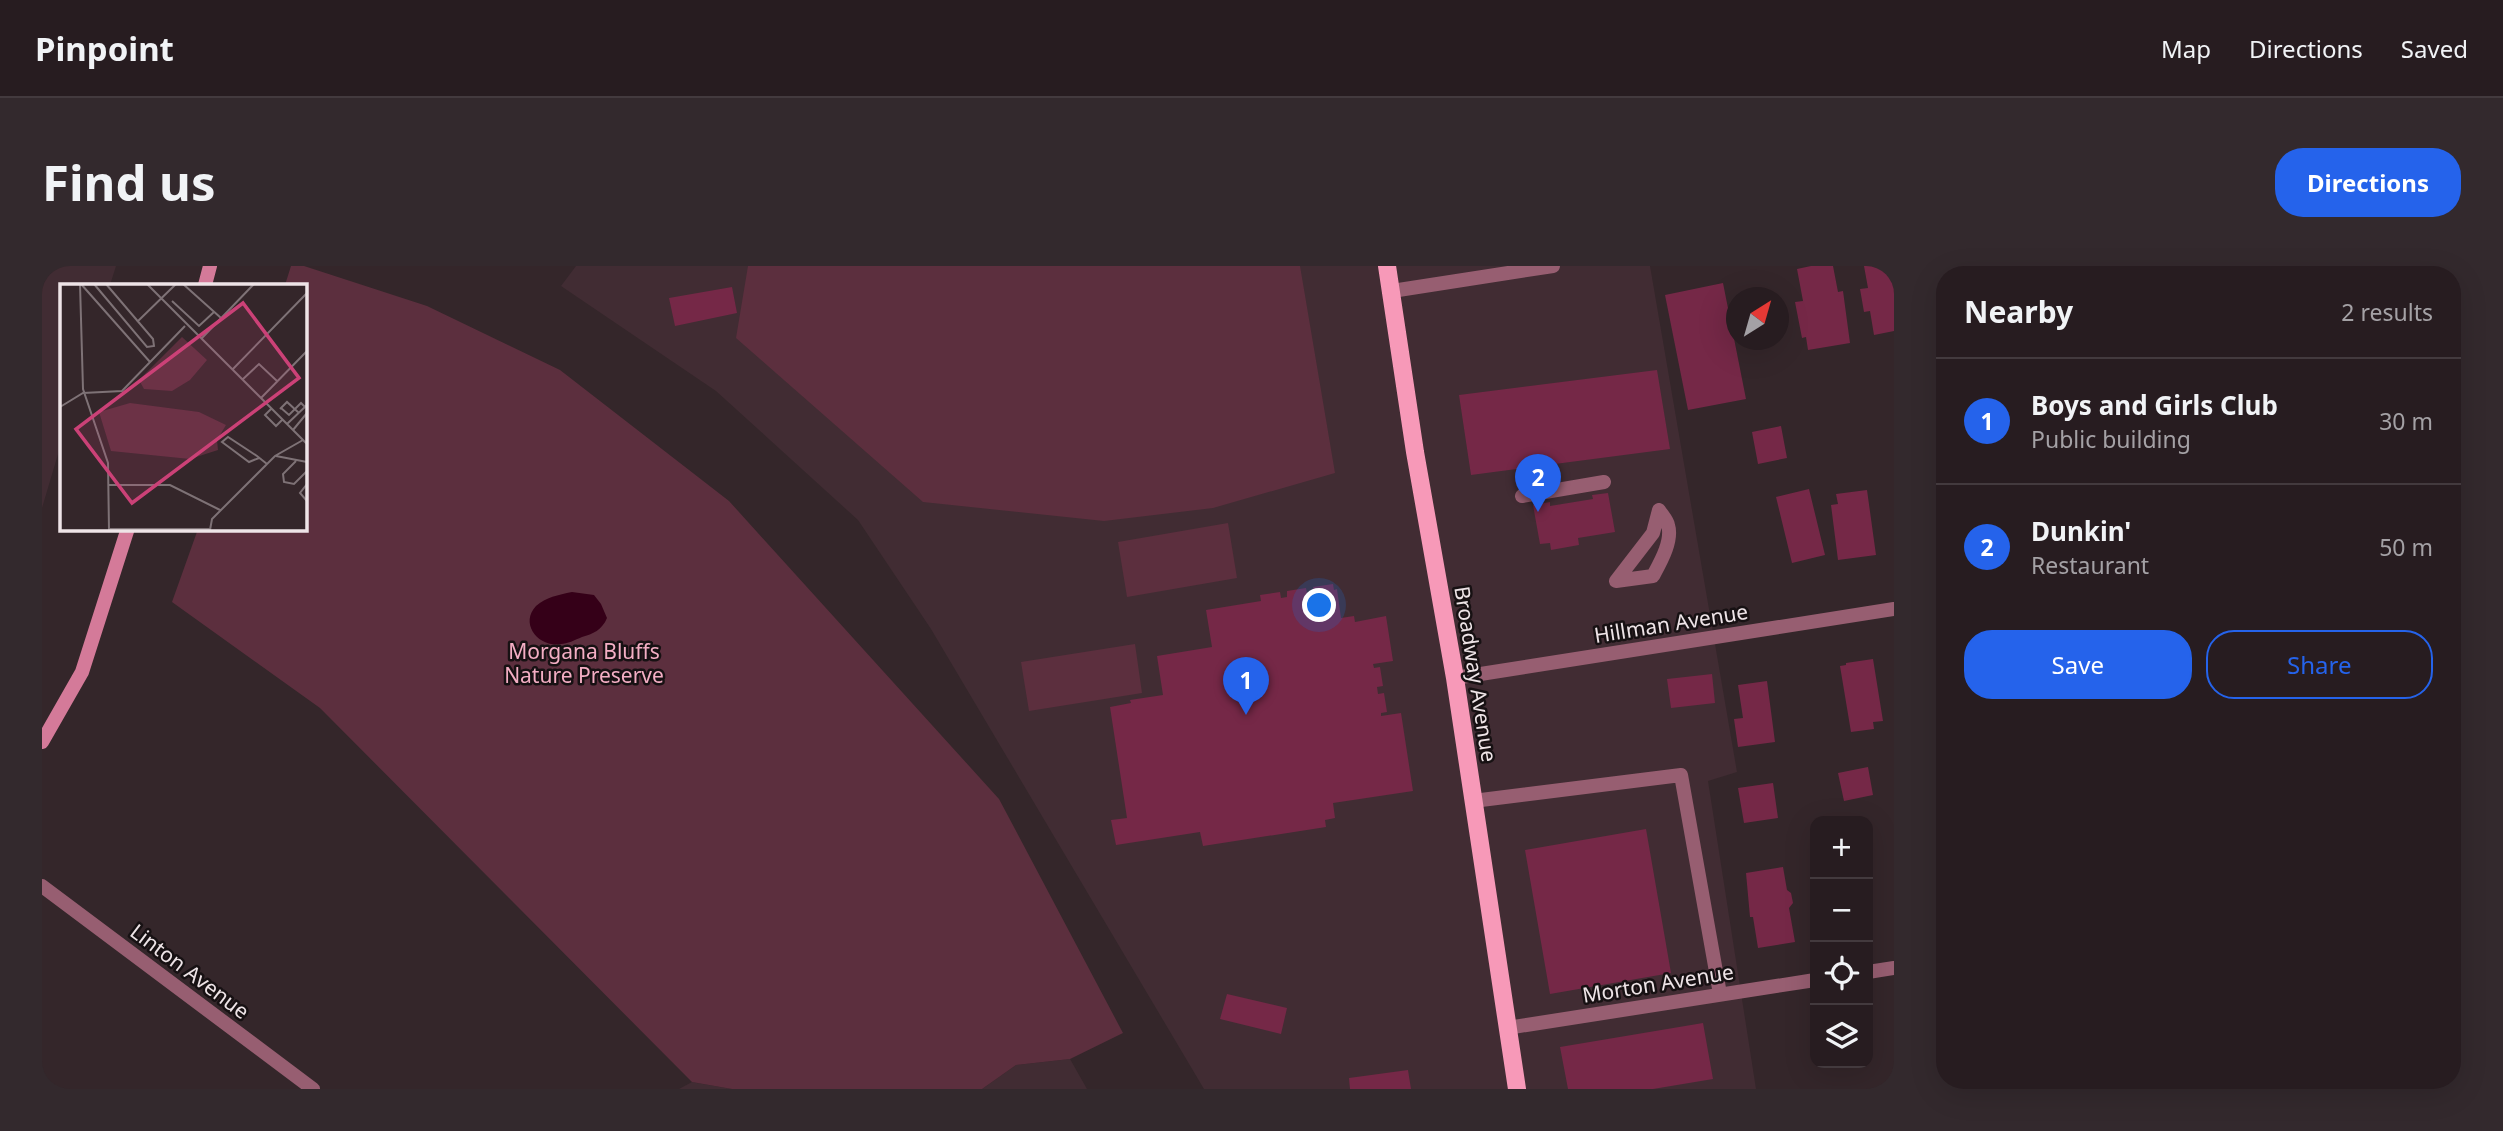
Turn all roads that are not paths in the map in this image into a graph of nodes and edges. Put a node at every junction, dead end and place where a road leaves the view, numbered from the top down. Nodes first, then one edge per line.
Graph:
1 (211, 266) edge
2 (1387, 266) edge
3 (1553, 266) edge
4 (205, 284) edge
5 (1392, 291) junction
6 (1604, 482) dead end
7 (1522, 496) dead end
8 (1659, 510) joint
9 (127, 530) edge
10 (1894, 609) edge
11 (1455, 678) junction
12 (42, 742) edge
13 (1473, 801) junction
14 (42, 886) edge
15 (1894, 968) edge
16 (1873, 971) edge
17 (1810, 981) edge
18 (1720, 994) junction
19 (1507, 1028) junction
20 (313, 1089) edge
21 (1517, 1089) edge

1 - 4 street
2 - 5 main road, Broadway Avenue
3 - 5 street
5 - 11 main road, Broadway Avenue
6 - 7 street
8 - 8 street
9 - 12 street
10 - 11 street, Hillman Avenue
11 - 13 main road, Broadway Avenue
13 - 18 street
13 - 19 main road, Broadway Avenue
14 - 20 street, Linton Avenue
15 - 16 street
17 - 18 street, Morton Avenue
18 - 19 street, Morton Avenue
19 - 21 main road, Broadway Avenue

